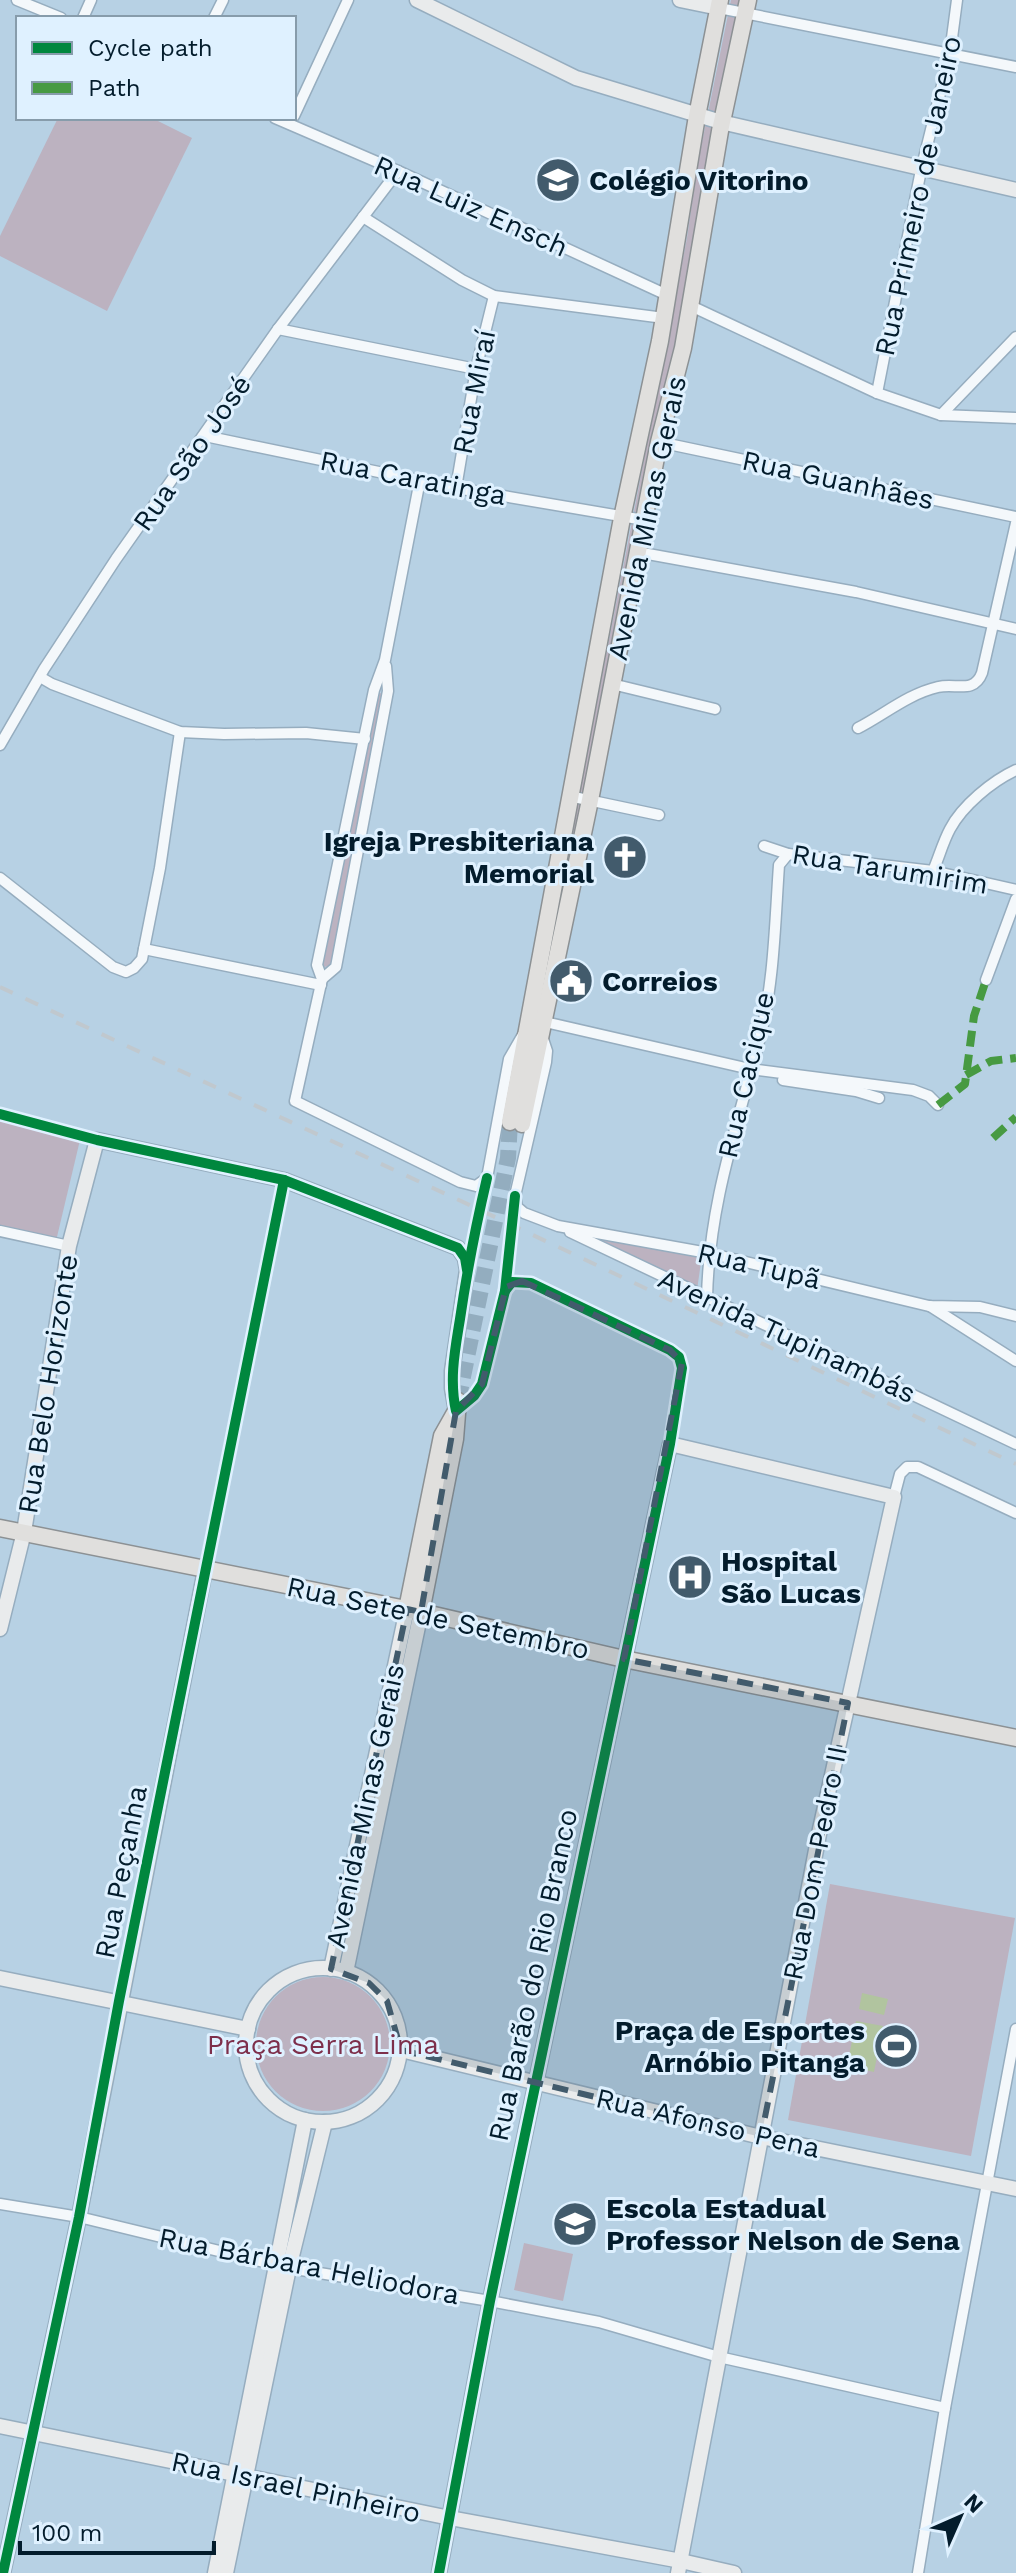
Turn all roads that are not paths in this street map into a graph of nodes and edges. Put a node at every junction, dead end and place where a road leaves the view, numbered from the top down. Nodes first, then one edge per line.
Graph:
1 (17, 0) edge
2 (348, 0) edge
3 (417, 0) edge
4 (680, 0) edge
5 (957, 0) edge
6 (720, 4) edge
7 (747, 7) edge
8 (56, 16) edge
9 (950, 53) junction
10 (1016, 67) edge
11 (296, 111) edge
12 (710, 119) junction
13 (292, 120) edge
14 (921, 170) junction
15 (398, 171) junction
16 (1016, 190) edge
17 (363, 217) junction
18 (667, 295) junction
19 (494, 296) junction
20 (691, 306) junction
21 (664, 318) junction
22 (278, 329) junction
23 (1016, 337) edge
24 (476, 369) junction
25 (877, 393) junction
26 (941, 415) junction
27 (1016, 418) edge
28 (205, 436) junction
29 (659, 442) junction
30 (420, 480) junction
31 (456, 488) junction
32 (622, 518) junction
33 (644, 520) junction
34 (1016, 520) edge
35 (637, 552) junction
36 (992, 625) junction
37 (1016, 629) edge
38 (385, 660) junction
39 (40, 677) junction
40 (612, 684) junction
41 (715, 709) dead end
42 (858, 728) dead end
43 (180, 732) junction
44 (365, 739) junction
45 (0, 745) edge
46 (1016, 770) edge
47 (569, 796) junction
48 (590, 800) junction
49 (659, 815) dead end
50 (764, 846) dead end
51 (788, 854) junction
52 (933, 871) junction
53 (0, 878) edge
54 (1016, 890) edge
55 (1016, 899) edge
56 (144, 949) junction
57 (986, 980) dead end
58 (321, 982) junction
59 (538, 1029) junction
60 (750, 1069) junction
61 (767, 1071) junction
62 (879, 1098) dead end
63 (938, 1105) dead end
64 (0, 1114) edge
65 (516, 1123) tunnel mouth
66 (97, 1140) junction
67 (284, 1180) junction
68 (515, 1196) joint
69 (558, 1226) junction
70 (0, 1231) edge
71 (69, 1246) junction
72 (708, 1253) junction
73 (707, 1298) junction
74 (929, 1306) junction
75 (1016, 1316) edge
76 (1016, 1361) edge
77 (457, 1406) junction
78 (670, 1444) junction
79 (1016, 1444) edge
80 (894, 1497) junction
81 (1016, 1513) edge
82 (0, 1528) edge
83 (24, 1532) junction
84 (205, 1570) junction
85 (414, 1610) junction
86 (0, 1629) edge
87 (624, 1659) junction
88 (848, 1703) junction
89 (1016, 1738) edge
90 (338, 1970) junction
91 (0, 1978) edge
92 (119, 2001) junction
93 (248, 2029) junction
94 (1016, 2029) edge
95 (401, 2050) junction
96 (534, 2083) junction
97 (305, 2120) junction
98 (325, 2122) junction
99 (761, 2137) junction
100 (987, 2183) junction
101 (1016, 2189) edge
102 (0, 2204) edge
103 (79, 2217) junction
104 (283, 2266) junction
105 (490, 2301) junction
106 (719, 2357) junction
107 (945, 2408) junction
108 (0, 2426) edge
109 (32, 2434) junction
110 (240, 2474) junction
111 (450, 2518) junction
112 (680, 2567) edge
113 (3, 2573) edge
114 (215, 2573) edge
115 (226, 2573) edge
116 (439, 2573) edge
117 (734, 2573) edge
118 (918, 2573) edge

1 - 8 street
2 - 11 street
3 - 12 street
4 - 6 street
5 - 9 street, Rua Primeiro de Janeiro
6 - 7 street
6 - 12 main road, Avenida Minas Gerais
7 - 9 street
7 - 12 main road, Avenida Minas Gerais
9 - 10 street
9 - 14 street, Rua Primeiro de Janeiro
12 - 14 street
12 - 18 main road, Avenida Minas Gerais
12 - 20 main road, Avenida Minas Gerais
13 - 15 street, Rua Luiz Ensch
14 - 16 street
14 - 25 street, Rua Primeiro de Janeiro
15 - 17 street, Rua São José
15 - 18 street, Rua Luiz Ensch
17 - 19 street
17 - 22 street, Rua São José
18 - 21 main road, Avenida Minas Gerais
19 - 21 street
19 - 24 street, Rua Miraí
20 - 25 street
20 - 29 main road, Avenida Minas Gerais
21 - 32 main road, Avenida Minas Gerais
22 - 24 street
22 - 28 street, Rua São José
23 - 26 street
24 - 31 street, Rua Miraí
25 - 26 street
26 - 27 street
28 - 30 street, Rua Caratinga
28 - 39 street, Rua São José
29 - 33 main road, Avenida Minas Gerais
29 - 34 street, Rua Guanhães
30 - 31 street, Rua Caratinga
30 - 38 street
31 - 32 street, Rua Caratinga
32 - 33 street, Rua Caratinga
32 - 47 main road, Avenida Minas Gerais
33 - 35 main road, Avenida Minas Gerais
34 - 36 street
35 - 36 street
35 - 40 main road, Avenida Minas Gerais
36 - 37 street
36 - 42 street
38 - 44 street
38 - 58 street
39 - 43 street
39 - 45 street, Rua São José
40 - 41 street
40 - 48 main road, Avenida Minas Gerais
43 - 44 street
43 - 56 street
44 - 58 street
46 - 52 street
47 - 48 street
47 - 59 main road, Avenida Minas Gerais
48 - 49 street
48 - 59 main road, Avenida Minas Gerais
50 - 51 street, Rua Tarumirim
51 - 52 street, Rua Tarumirim
51 - 60 street, Rua Cacique
52 - 54 street, Rua Tarumirim
53 - 56 street
55 - 57 street
56 - 58 street
58 - 59 street, Avenida Minas Gerais
59 - 60 street
59 - 65 main road, Avenida Minas Gerais
59 - 68 street, Avenida Minas Gerais
60 - 61 street
60 - 72 street, Rua Cacique
61 - 62 street
61 - 63 street
64 - 66 street
66 - 67 street
66 - 71 street, Rua Belo Horizonte
67 - 77 street, Avenida Minas Gerais
67 - 84 street, Rua Peçanha
68 - 69 street, Rua Tupã
69 - 72 street, Rua Tupã
69 - 73 street, Avenida Tupinambás
70 - 71 street
71 - 83 street, Rua Belo Horizonte
72 - 73 street, Rua Cacique
72 - 74 street, Rua Tupã
73 - 79 street, Avenida Tupinambás
74 - 75 street, Rua Tupã
74 - 76 street
77 - 78 street, Rua Barão do Rio Branco
77 - 85 main road, Avenida Minas Gerais
78 - 80 street
78 - 87 street, Rua Barão do Rio Branco
80 - 81 street
80 - 88 street, Rua Dom Pedro II
82 - 83 main road, Rua Sete de Setembro
83 - 84 main road, Rua Sete de Setembro
83 - 86 street, Rua Belo Horizonte
84 - 85 main road, Rua Sete de Setembro
84 - 92 street, Rua Peçanha
85 - 87 main road, Rua Sete de Setembro
85 - 90 street, Avenida Minas Gerais
87 - 88 main road, Rua Sete de Setembro
87 - 96 street, Rua Barão do Rio Branco
88 - 89 main road, Rua Sete de Setembro
88 - 99 street, Rua Dom Pedro II
90 - 93 street
90 - 95 street
91 - 92 street
92 - 93 street
92 - 103 street, Rua Peçanha
93 - 97 street
94 - 100 street
95 - 96 street, Rua Afonso Pena
95 - 98 street
96 - 99 street, Rua Afonso Pena
96 - 105 street, Rua Barão do Rio Branco
97 - 98 street
97 - 104 street
98 - 104 street
99 - 100 street, Rua Afonso Pena
99 - 106 street, Rua Dom Pedro II
100 - 101 street, Rua Afonso Pena
100 - 107 street
102 - 103 street, Rua Bárbara Heliodora
103 - 104 street, Rua Bárbara Heliodora
103 - 109 street, Rua Peçanha
104 - 105 street, Rua Bárbara Heliodora
104 - 110 street
105 - 106 street, Rua Bárbara Heliodora
105 - 111 street, Rua Barão do Rio Branco
106 - 107 street, Rua Bárbara Heliodora
106 - 112 street, Rua Dom Pedro II
107 - 118 street
108 - 109 street, Rua Israel Pinheiro
109 - 110 street, Rua Israel Pinheiro
109 - 113 street, Rua Peçanha
110 - 111 street, Rua Israel Pinheiro
110 - 114 street
110 - 115 street
111 - 112 street, Rua Israel Pinheiro
111 - 116 street, Rua Barão do Rio Branco
112 - 117 street, Rua Israel Pinheiro

